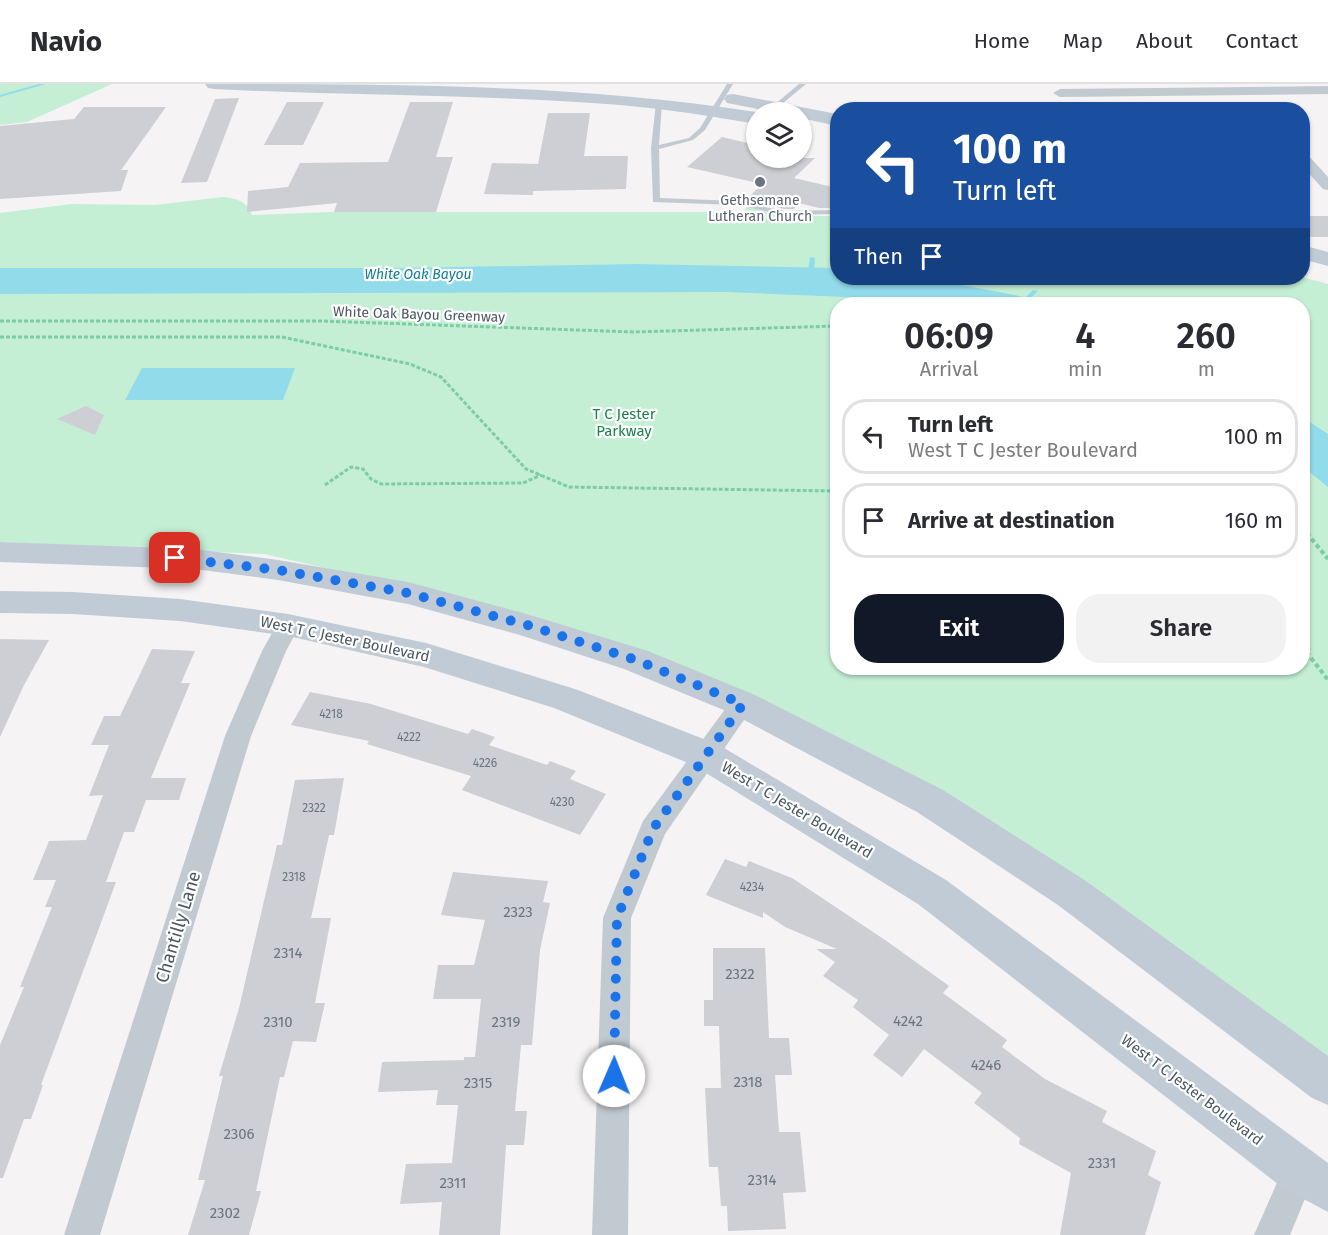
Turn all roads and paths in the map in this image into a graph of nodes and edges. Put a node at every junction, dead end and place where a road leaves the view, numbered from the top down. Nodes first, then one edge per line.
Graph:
1 (214, 84) edge
2 (614, 84) edge
3 (803, 84) edge
4 (449, 87) edge
5 (1057, 88) edge
6 (1241, 88) edge
7 (1328, 90) edge
8 (722, 97) edge
9 (748, 102) edge
10 (781, 102) edge
11 (1065, 102) edge
12 (1253, 102) edge
13 (659, 103) junction
14 (746, 112) edge
15 (812, 115) edge
16 (830, 119) edge
17 (812, 130) edge
18 (830, 134) edge
19 (655, 148) junction
20 (1310, 166) edge
21 (1328, 186) edge
22 (830, 212) edge
23 (1310, 254) edge
24 (1328, 259) edge
25 (1310, 275) edge
26 (1328, 279) edge
27 (0, 321) edge
28 (830, 326) edge
29 (0, 336) edge
30 (542, 475) junction
31 (325, 485) dead end
32 (830, 491) edge
33 (1310, 537) edge
34 (0, 552) edge
35 (1328, 559) edge
36 (0, 602) edge
37 (288, 625) junction
38 (1310, 656) edge
39 (1328, 680) edge
40 (743, 704) junction
41 (706, 755) junction
42 (1328, 1083) edge
43 (1313, 1180) edge
44 (82, 1235) edge
45 (610, 1235) edge
46 (1272, 1235) edge

1 - 4 main road
2 - 8 main road
3 - 10 lane
4 - 13 main road
5 - 6 street
5 - 11 street
6 - 7 street
6 - 12 street
8 - 9 main road
8 - 13 main road
8 - 14 main road
8 - 19 lane
13 - 19 lane
15 - 16 main road
17 - 18 main road
19 - 22 lane
20 - 21 street
23 - 24 main road
25 - 26 main road
27 - 28 path, White Oak Bayou Greenway
29 - 30 path
30 - 31 path
30 - 32 path
33 - 35 path
34 - 40 main road
36 - 37 main road, West T C Jester Boulevard
37 - 41 main road, West T C Jester Boulevard
37 - 44 street, Chantilly Lane
38 - 39 path
40 - 41 street
40 - 42 main road
41 - 43 main road, West T C Jester Boulevard
41 - 45 street
43 - 46 street

